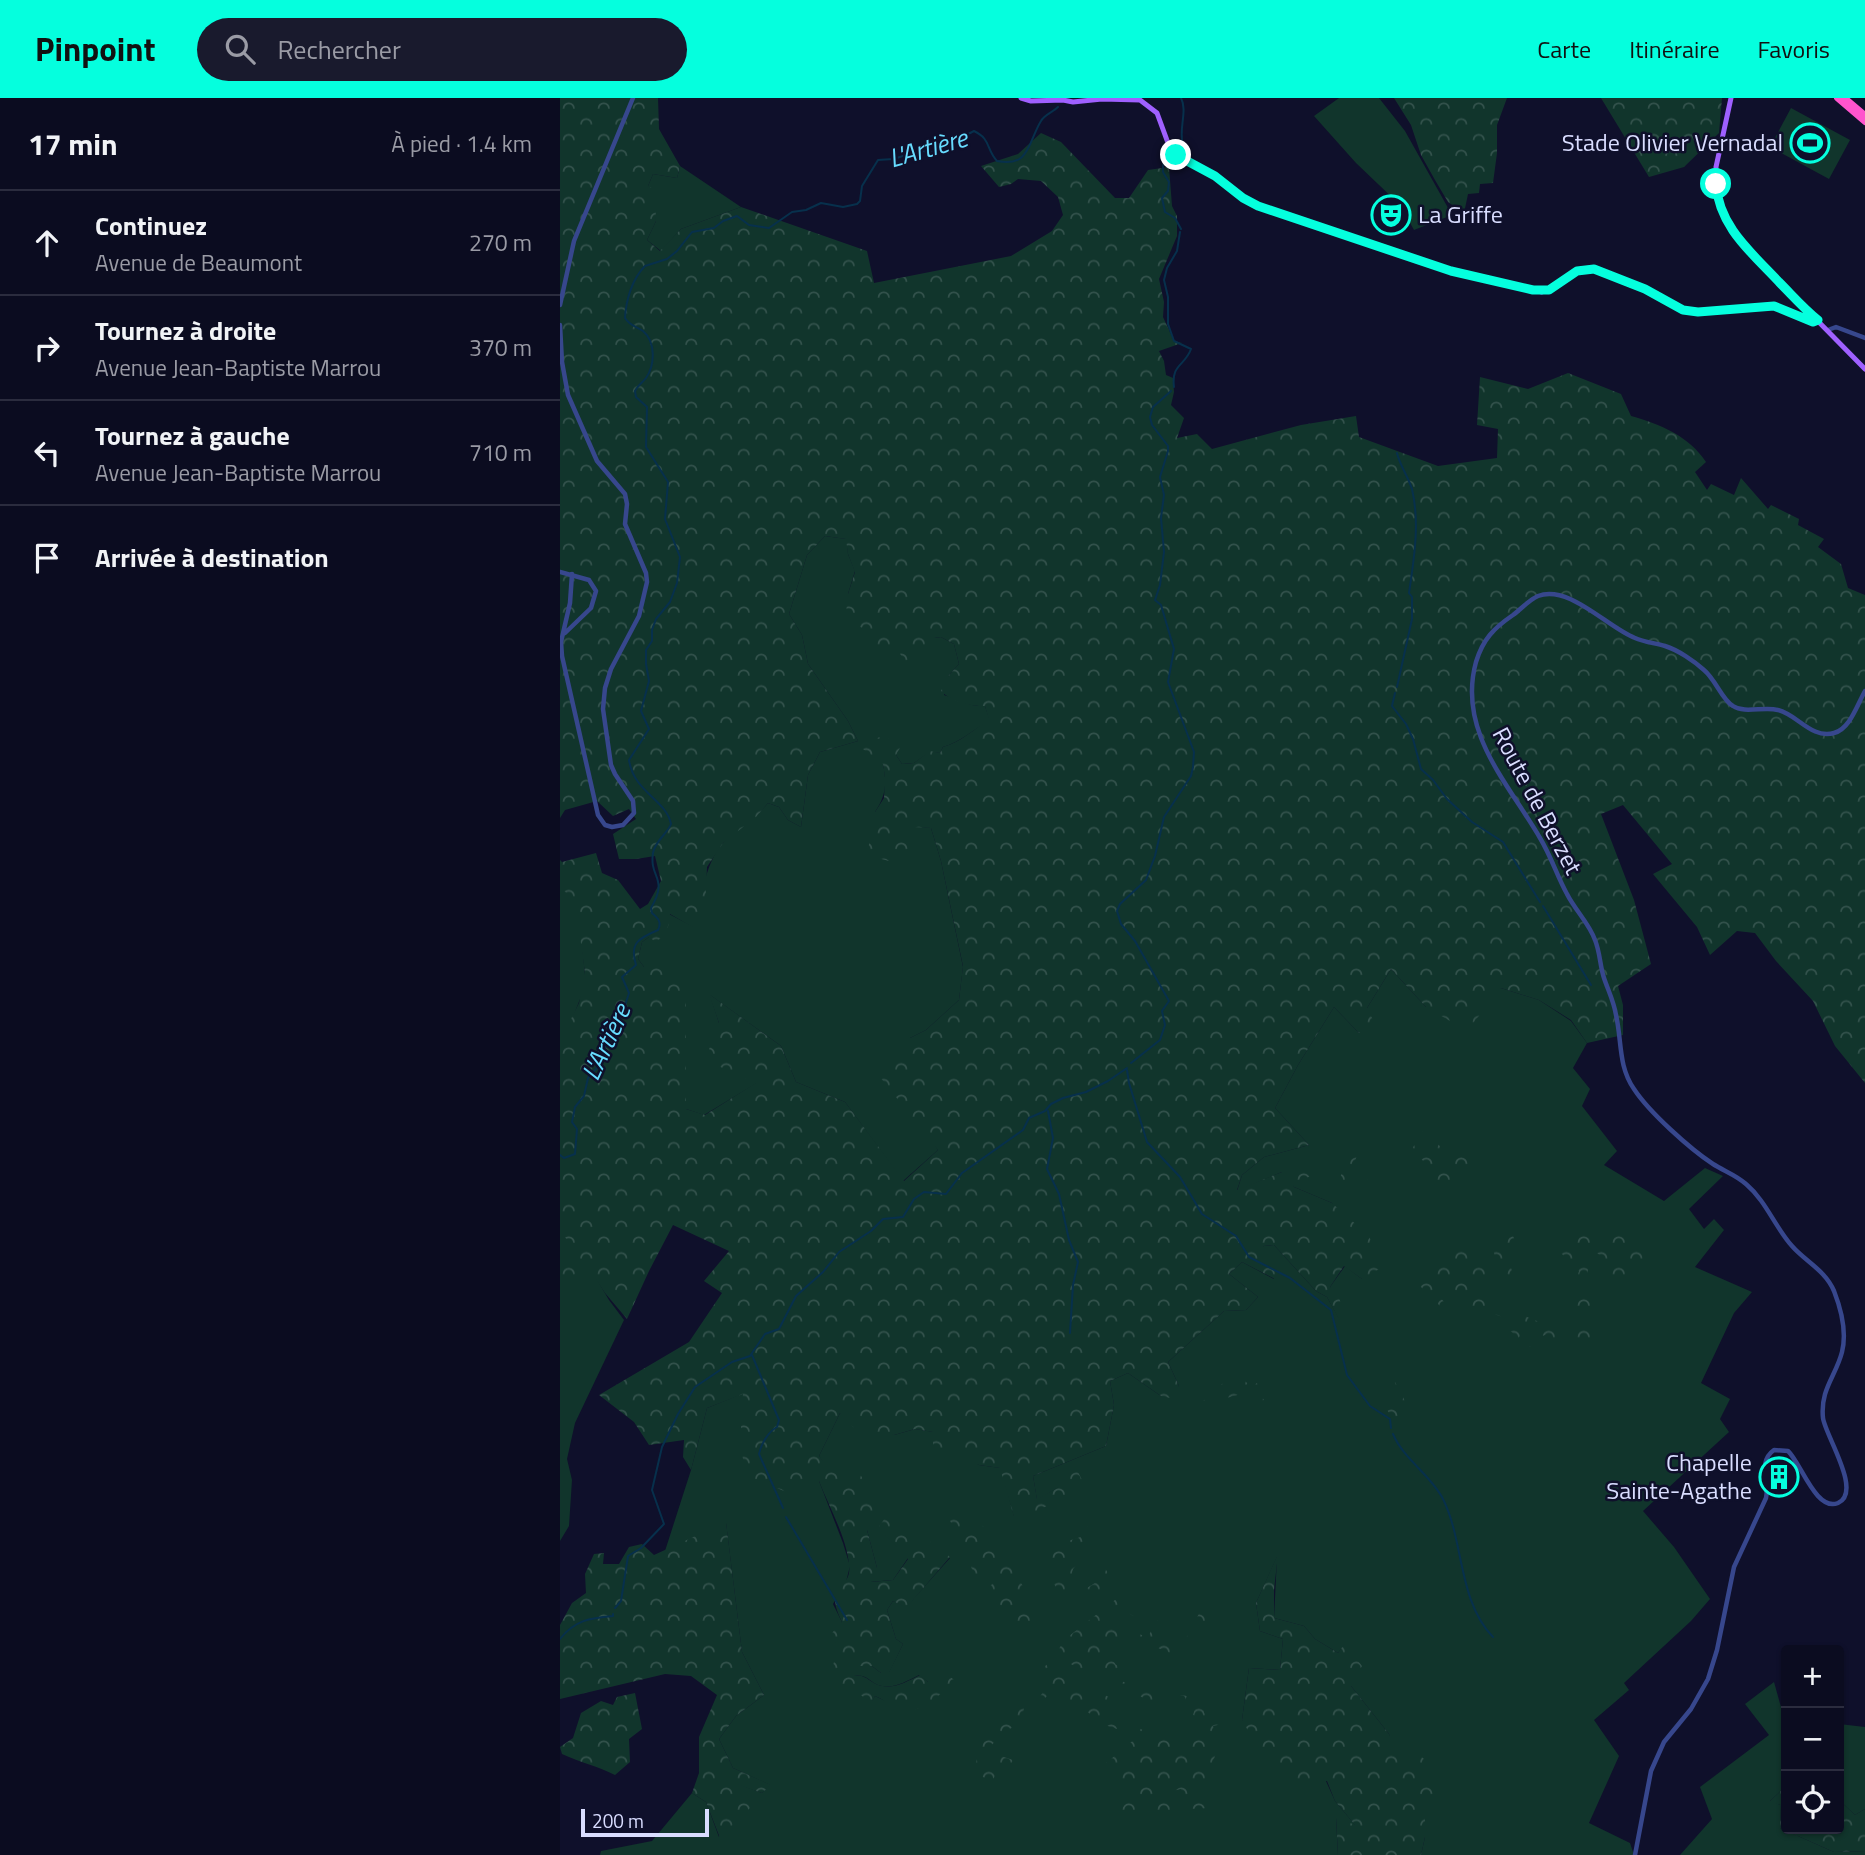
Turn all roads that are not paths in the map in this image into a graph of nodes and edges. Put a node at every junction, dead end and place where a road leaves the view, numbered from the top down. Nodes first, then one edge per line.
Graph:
1 (633, 98) edge
2 (1021, 98) edge
3 (1102, 98) edge
4 (1731, 98) edge
5 (1837, 98) edge
6 (1848, 98) edge
7 (1065, 99) edge
8 (1090, 99) edge
9 (1864, 117) edge
10 (560, 305) edge
11 (1818, 320) junction
12 (560, 325) edge
13 (1828, 330) junction
14 (1865, 338) edge
15 (1865, 369) edge
16 (560, 572) edge
17 (572, 574) junction
18 (562, 636) junction
19 (1865, 691) edge
20 (1635, 1854) edge

1 - 10 street
2 - 7 main road
3 - 8 main road
3 - 11 main road
4 - 11 main road
5 - 9 highway
6 - 9 highway
7 - 8 main road
11 - 13 main road
12 - 18 street
13 - 14 street
13 - 15 main road
16 - 17 street
17 - 18 street
17 - 18 street
19 - 20 street, Route de Berzet

